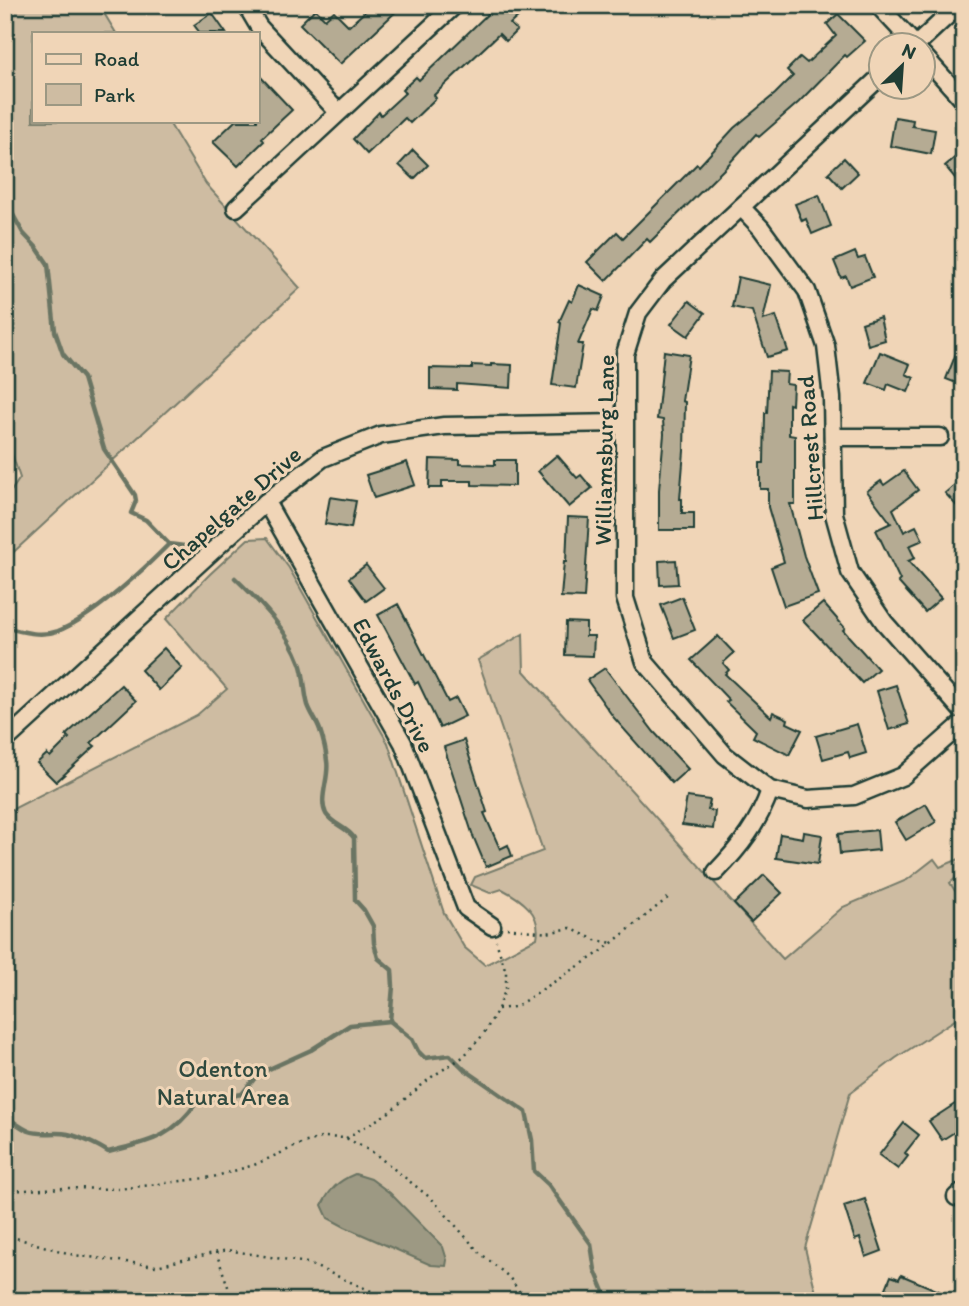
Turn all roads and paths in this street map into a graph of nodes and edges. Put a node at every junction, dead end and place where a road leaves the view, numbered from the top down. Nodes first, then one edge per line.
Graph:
1 (246, 5) edge
2 (455, 5) edge
3 (878, 5) edge
4 (958, 5) edge
5 (903, 32) edge
6 (929, 32) edge
7 (937, 71) edge
8 (867, 89) edge
9 (964, 101) edge
10 (338, 113) junction
11 (741, 207) junction
12 (236, 208) dead end
13 (623, 423) junction
14 (940, 437) dead end
15 (833, 438) junction
16 (266, 502) junction
17 (964, 713) edge
18 (964, 722) edge
19 (5, 741) edge
20 (770, 790) junction
21 (716, 872) dead end
22 (669, 897) dead end
23 (492, 926) junction
24 (612, 943) junction
25 (498, 1009) junction
26 (346, 1139) junction
27 (5, 1191) edge
28 (5, 1231) edge
29 (216, 1252) junction
30 (187, 1289) dead end
31 (163, 1301) edge
32 (233, 1301) edge
33 (394, 1301) edge
34 (526, 1301) edge

1 - 10 street
2 - 10 street
3 - 5 street
4 - 6 street
7 - 9 street
8 - 11 street, Williamsburg Lane
10 - 12 street
11 - 13 street, Williamsburg Lane
11 - 15 street, Hillcrest Road
13 - 16 street, Chapelgate Drive
13 - 20 street, Williamsburg Lane
14 - 15 street
15 - 17 street, Hillcrest Road
16 - 19 street, Chapelgate Drive
16 - 23 street, Edwards Drive
18 - 20 street
20 - 21 street
22 - 24 path
23 - 24 path
23 - 25 path
24 - 25 path
25 - 26 path
26 - 27 path
26 - 34 path
28 - 29 path
29 - 32 path
29 - 33 path
30 - 31 path

